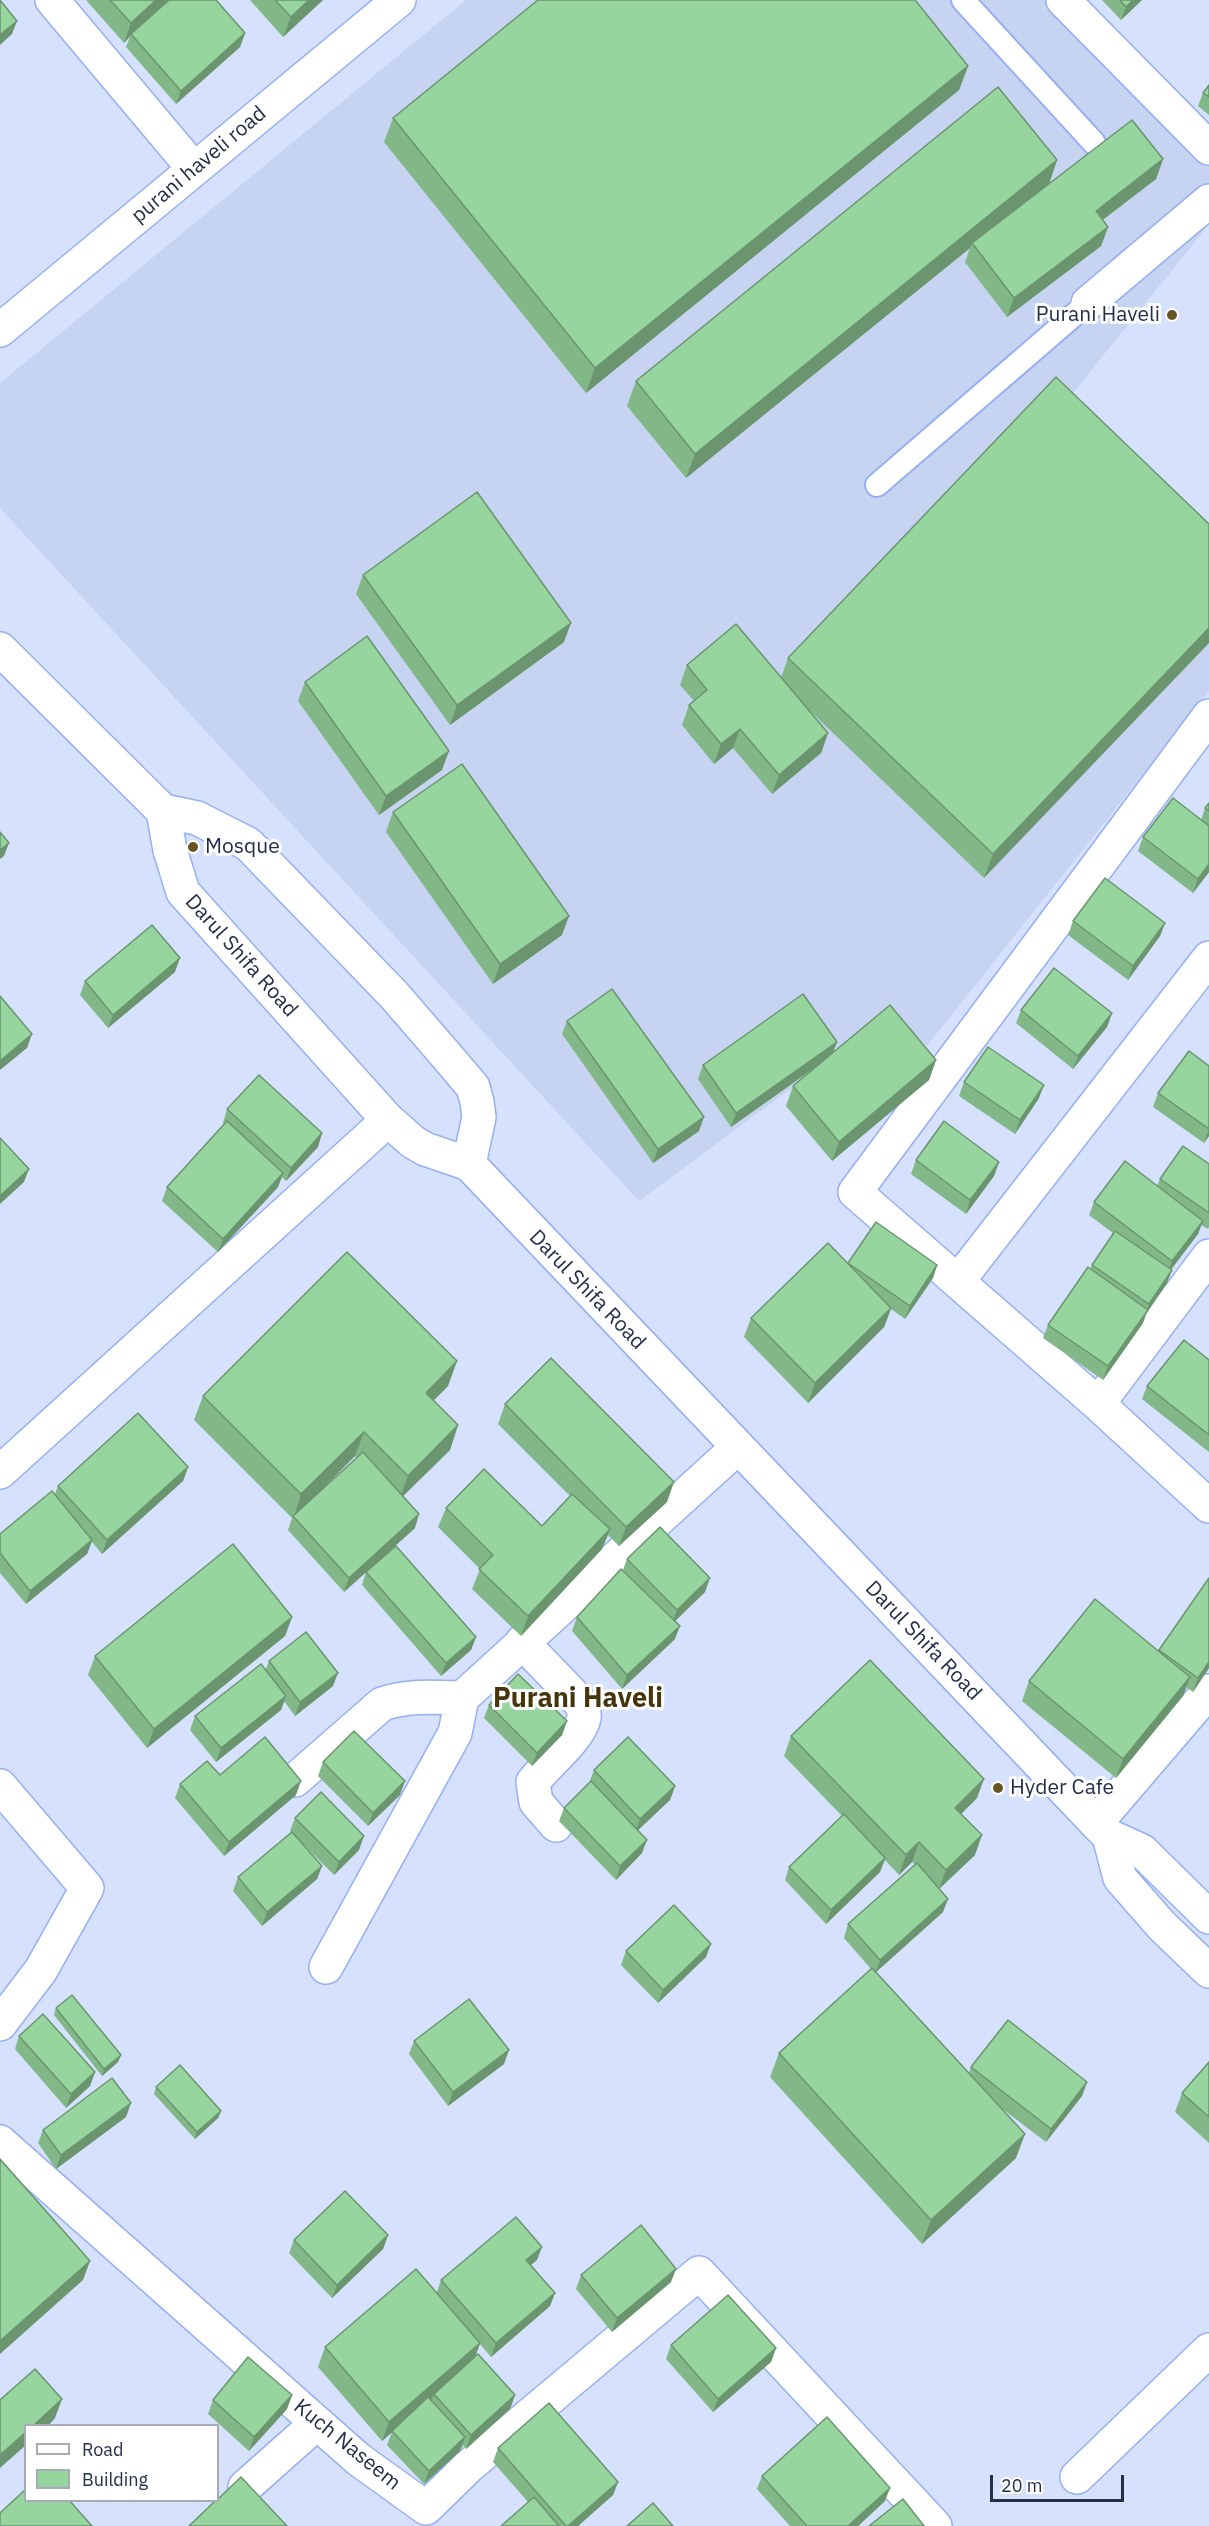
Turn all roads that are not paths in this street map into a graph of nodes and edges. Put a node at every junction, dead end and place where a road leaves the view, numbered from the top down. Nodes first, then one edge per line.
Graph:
1 (52, 0) edge
2 (399, 0) edge
3 (963, 0) edge
4 (1064, 0) edge
5 (1094, 143) dead end
6 (1209, 148) edge
7 (194, 168) junction
8 (1209, 201) edge
9 (1088, 303) joint
10 (0, 330) edge
11 (877, 485) dead end
12 (0, 649) edge
13 (1209, 716) edge
14 (163, 811) junction
15 (1209, 958) edge
16 (388, 1120) junction
17 (469, 1164) junction
18 (1209, 1256) edge
19 (958, 1281) junction
20 (1098, 1404) junction
21 (738, 1447) junction
22 (0, 1472) edge
23 (1209, 1506) edge
24 (522, 1642) junction
25 (1209, 1691) edge
26 (462, 1698) junction
27 (295, 1780) edge
28 (0, 1786) edge
29 (556, 1825) dead end
30 (1102, 1829) junction
31 (1209, 1917) edge
32 (326, 1967) dead end
33 (1209, 1971) edge
34 (0, 2024) edge
35 (0, 2142) edge
36 (1209, 2350) edge
37 (317, 2423) junction
38 (1077, 2477) dead end
39 (244, 2487) edge
40 (935, 2526) edge

1 - 7 street
2 - 7 street, purani haveli road
3 - 5 lane
4 - 6 street
7 - 10 street, purani haveli road
8 - 9 street
9 - 11 lane
12 - 14 street
13 - 19 street
14 - 16 street, Darul Shifa Road
14 - 17 street
15 - 19 street
16 - 17 street, Darul Shifa Road
16 - 22 street
17 - 21 street, Darul Shifa Road
18 - 20 street
19 - 20 street
20 - 23 street
21 - 24 street
21 - 30 street, Darul Shifa Road
24 - 26 street
24 - 29 street
25 - 30 street
26 - 27 street
26 - 32 street
28 - 34 street
30 - 31 street, Darul Shifa Road
30 - 33 street
35 - 37 street, Kuch Naseem
36 - 38 street
37 - 39 street
37 - 40 street, Kuch Naseem

